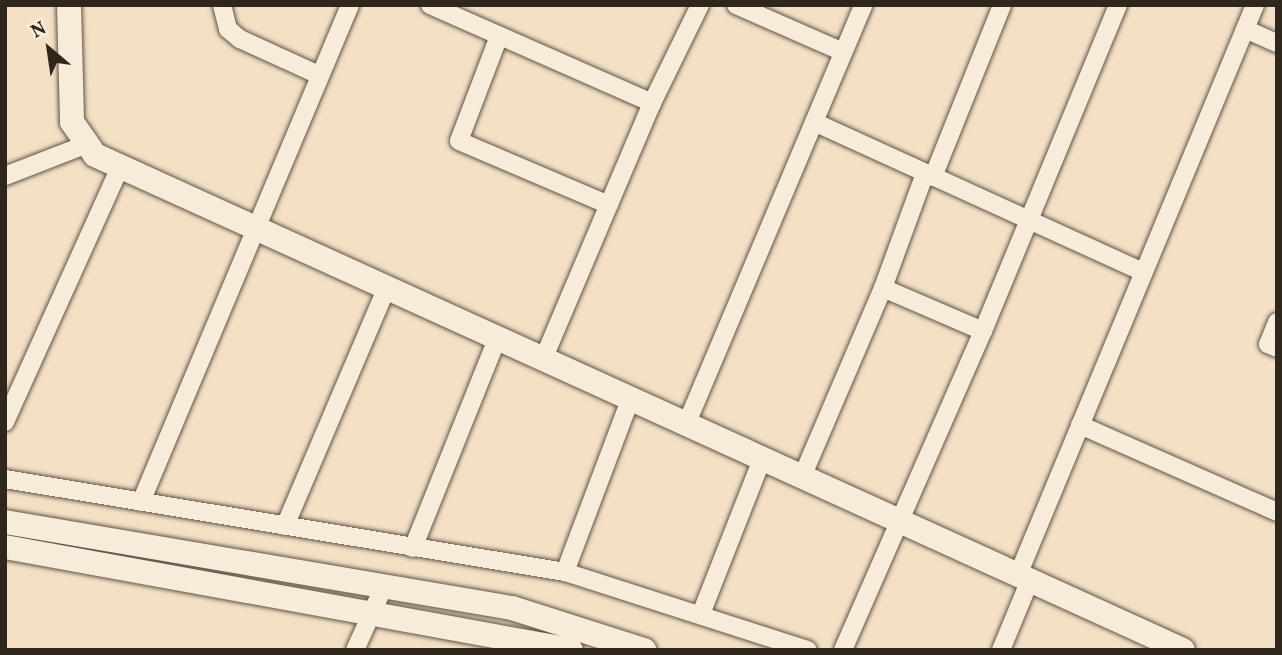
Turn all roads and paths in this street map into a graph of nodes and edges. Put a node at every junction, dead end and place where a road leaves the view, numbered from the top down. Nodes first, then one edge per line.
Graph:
1 (69, 5) edge
2 (222, 5) edge
3 (350, 5) edge
4 (430, 5) edge
5 (700, 5) edge
6 (736, 5) edge
7 (863, 5) edge
8 (1002, 5) edge
9 (1118, 5) edge
10 (1255, 5) edge
11 (1245, 29) junction
12 (499, 36) junction
13 (1277, 43) edge
14 (843, 52) junction
15 (319, 75) junction
16 (652, 103) junction
17 (814, 122) junction
18 (87, 144) junction
19 (120, 167) junction
20 (929, 175) junction
21 (5, 176) edge
22 (609, 205) junction
23 (1031, 221) junction
24 (251, 229) junction
25 (1143, 272) junction
26 (883, 288) junction
27 (386, 289) junction
28 (1277, 322) edge
29 (983, 331) junction
30 (497, 339) junction
31 (1277, 348) edge
32 (543, 360) junction
33 (630, 400) junction
34 (5, 422) edge
35 (686, 425) junction
36 (1080, 425) junction
37 (762, 459) junction
38 (802, 477) junction
39 (5, 479) edge
40 (141, 502) junction
41 (1277, 512) edge
42 (5, 522) edge
43 (901, 522) junction
44 (285, 526) junction
45 (5, 547) edge
46 (412, 548) junction
47 (565, 572) junction
48 (1024, 578) junction
49 (384, 586) junction
50 (376, 611) junction
51 (701, 614) junction
52 (1168, 647) edge
53 (355, 650) edge
54 (571, 650) edge
55 (644, 650) edge
56 (808, 650) edge
57 (843, 650) edge
58 (1001, 650) edge

1 - 18 street
2 - 15 street
3 - 15 street
4 - 12 street
5 - 16 street
6 - 14 street
7 - 14 street
8 - 20 street
9 - 23 street
10 - 11 street
11 - 13 street
11 - 25 street
12 - 16 street
12 - 22 street
14 - 17 street
15 - 24 street
16 - 22 street
17 - 20 street
17 - 35 street
18 - 19 street
18 - 21 street
19 - 24 street
19 - 34 street
20 - 23 street
20 - 26 street
22 - 32 street
23 - 25 street
23 - 29 street
24 - 27 street
24 - 40 street
25 - 36 street
26 - 29 street
26 - 38 street
27 - 30 street
27 - 44 street
28 - 31 street
29 - 43 street
30 - 32 street
30 - 46 street
32 - 33 street
33 - 35 street
33 - 47 street
35 - 37 street
36 - 41 street
36 - 48 street
37 - 38 street
37 - 51 street
38 - 43 street
39 - 40 street
40 - 44 street
42 - 49 street
43 - 48 street
43 - 57 street
44 - 46 street
45 - 50 street
46 - 47 street
47 - 51 street
48 - 52 street
48 - 58 street
49 - 50 street
49 - 55 street
50 - 53 street
50 - 54 street
51 - 56 street

